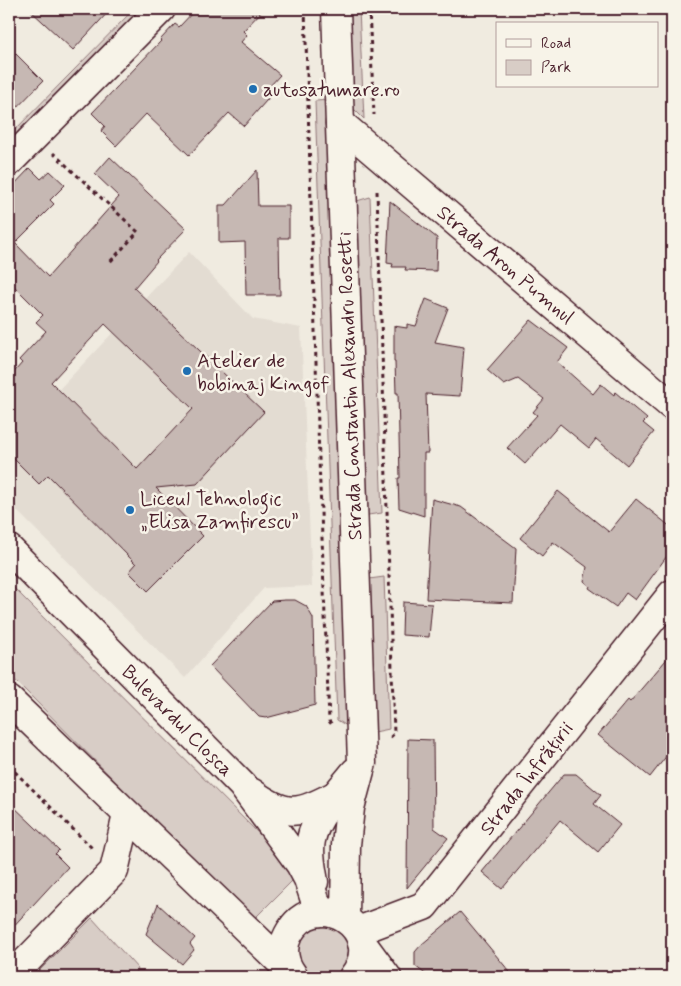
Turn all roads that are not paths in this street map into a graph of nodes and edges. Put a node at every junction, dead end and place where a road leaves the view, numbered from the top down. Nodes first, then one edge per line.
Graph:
1 (160, 9) edge
2 (336, 9) edge
3 (340, 123) junction
4 (9, 162) edge
5 (672, 406) edge
6 (9, 549) edge
7 (672, 594) edge
8 (9, 700) edge
9 (362, 763) junction
10 (242, 785) junction
11 (336, 795) junction
12 (127, 815) junction
13 (346, 926) junction
14 (291, 973) edge
15 (12, 977) edge
16 (353, 977) edge
17 (388, 977) edge

1 - 4 street
2 - 3 street, Strada Constantin Alexandru Rosetti
3 - 5 street, Strada Aron Pumnul
3 - 9 street, Strada Constantin Alexandru Rosetti
6 - 10 street, Bulevardul Cloșca
7 - 13 street, Strada Înfrățirii
8 - 12 street
9 - 11 street
9 - 13 street, Strada Constantin Alexandru Rosetti
10 - 11 street
10 - 13 street, Bulevardul Cloșca
11 - 13 street
12 - 14 street
12 - 15 street
13 - 14 street, Strada Înfrățirii
13 - 16 street
13 - 17 street, Bulevardul Cloșca

